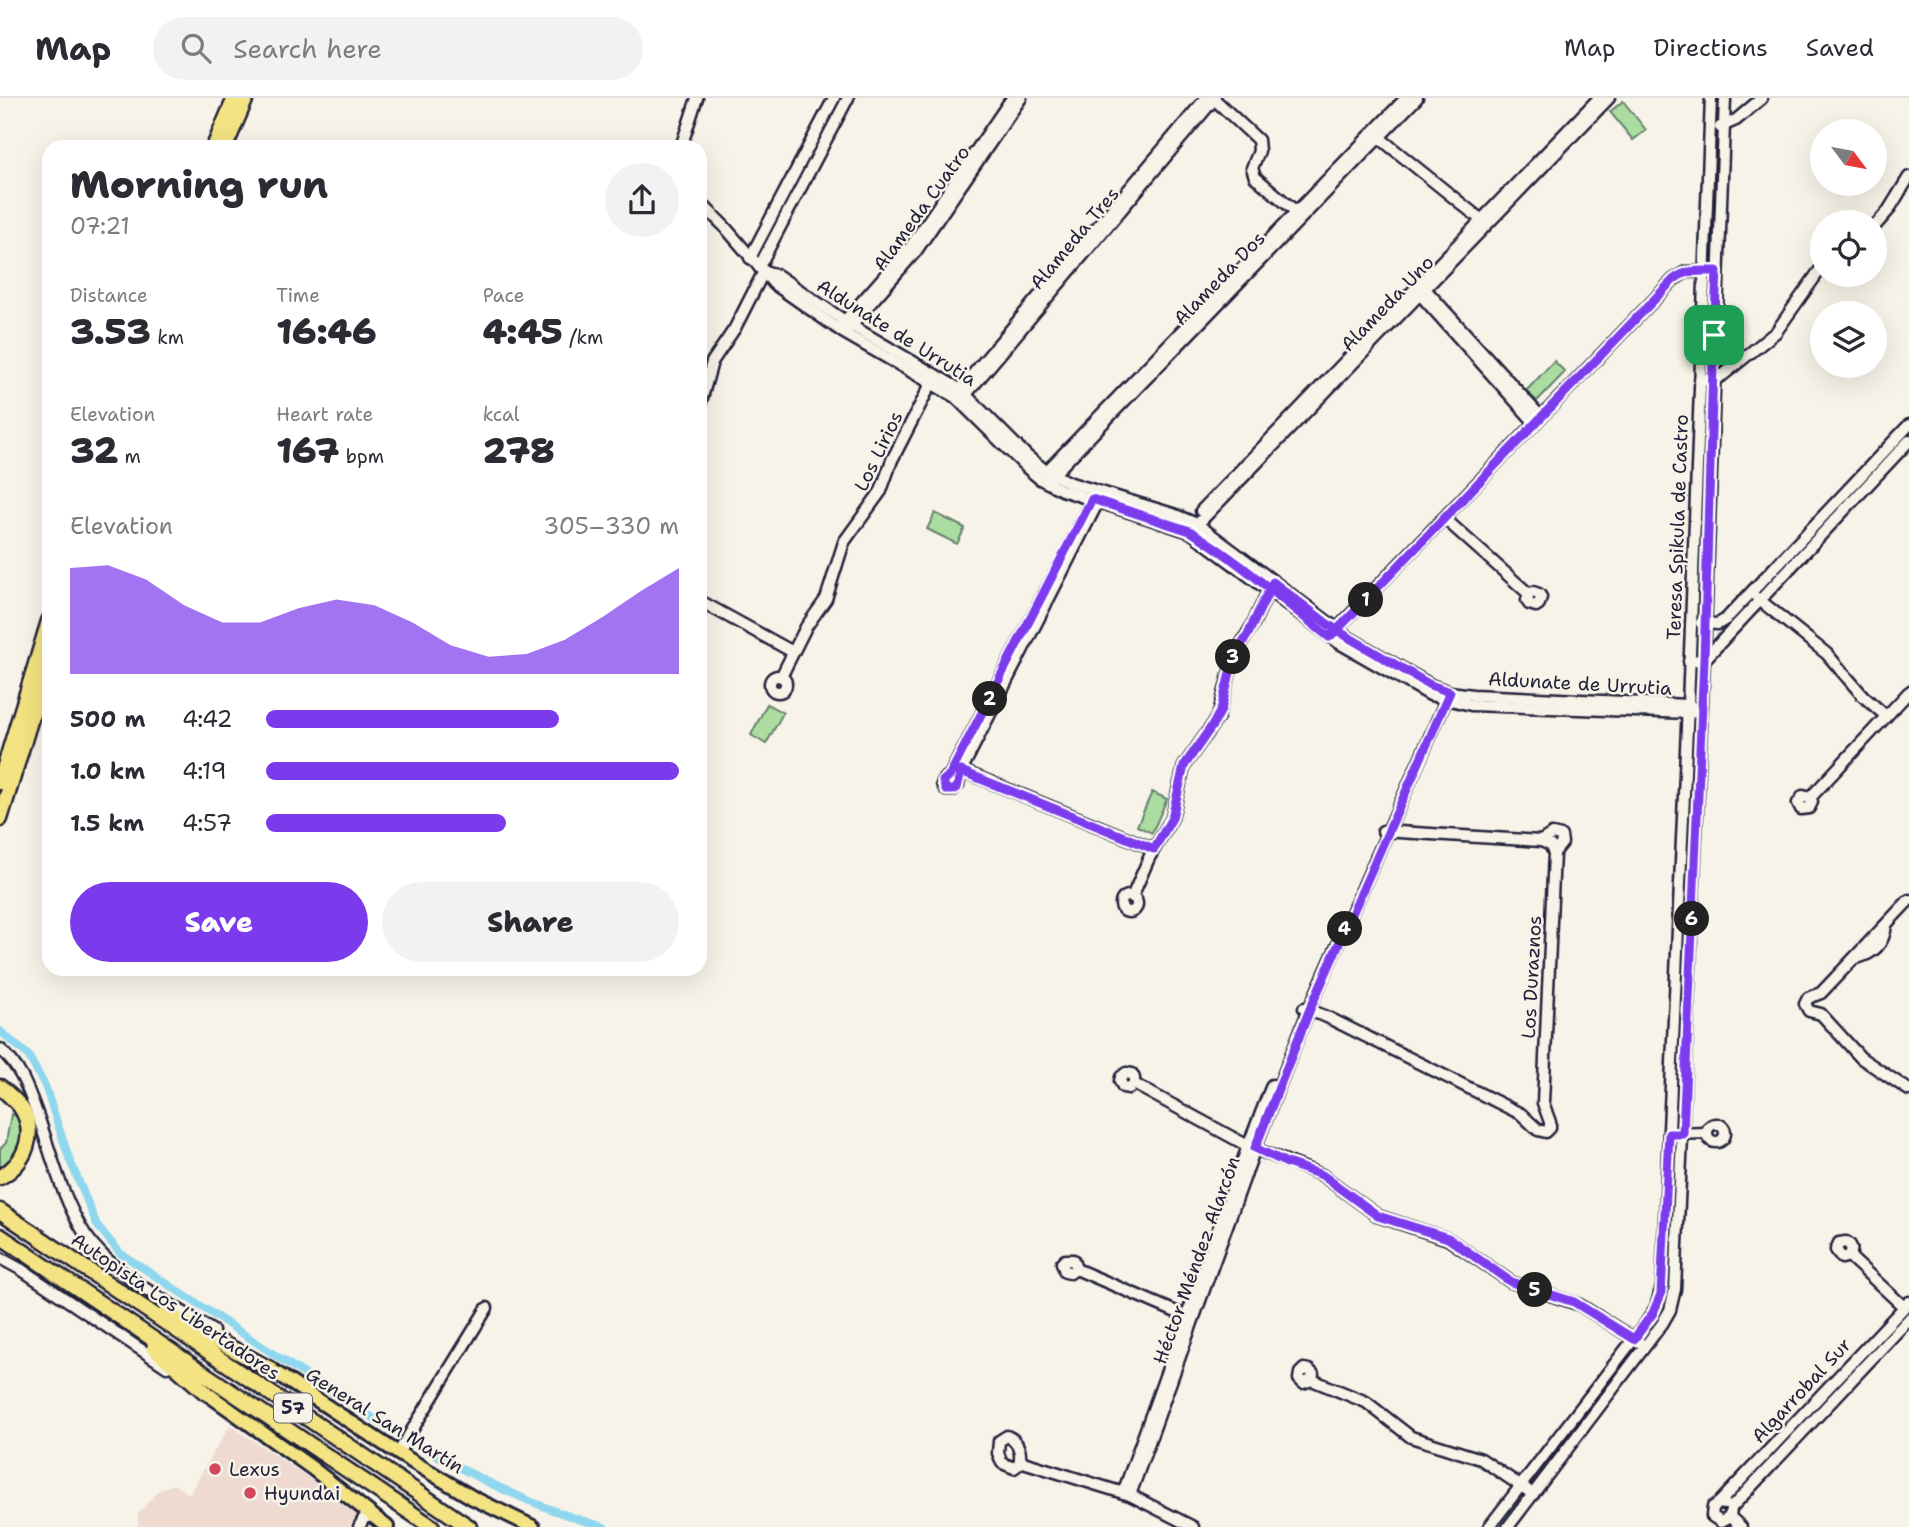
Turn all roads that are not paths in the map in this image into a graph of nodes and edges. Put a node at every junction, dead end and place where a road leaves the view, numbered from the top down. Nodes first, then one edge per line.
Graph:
1 (235, 98) edge
2 (246, 98) edge
3 (697, 98) edge
4 (834, 98) edge
5 (848, 98) edge
6 (1012, 98) edge
7 (1021, 98) edge
8 (1212, 98) edge
9 (1406, 98) edge
10 (1417, 98) edge
11 (1598, 98) edge
12 (1608, 98) edge
13 (1711, 98) edge
14 (1725, 98) edge
15 (1762, 98) edge
16 (1724, 127) junction
17 (1710, 128) junction
18 (1376, 135) junction
19 (217, 140) edge
20 (229, 140) edge
21 (683, 140) edge
22 (1909, 177) edge
23 (707, 209) edge
24 (1887, 212) edge
25 (1299, 214) junction
26 (1485, 222) junction
27 (750, 258) junction
28 (761, 269) junction
29 (1705, 271) junction
30 (1717, 271) junction
31 (1810, 284) edge
32 (1420, 288) junction
33 (845, 327) junction
34 (934, 378) junction
35 (707, 380) edge
36 (1700, 380) junction
37 (1714, 380) junction
38 (961, 396) junction
39 (1538, 420) junction
40 (1909, 425) edge
41 (1909, 441) edge
42 (1046, 477) junction
43 (1098, 496) junction
44 (1445, 519) junction
45 (1190, 526) junction
46 (1271, 586) junction
47 (1751, 592) junction
48 (1529, 594) dead end
49 (1760, 601) junction
50 (707, 605) edge
51 (1692, 623) junction
52 (1705, 623) junction
53 (1333, 634) junction
54 (42, 644) edge
55 (793, 652) junction
56 (1704, 660) junction
57 (1689, 661) junction
58 (781, 677) dead end
59 (42, 682) edge
60 (1909, 692) edge
61 (1445, 695) junction
62 (1688, 710) junction
63 (1702, 710) junction
64 (1886, 716) junction
65 (0, 782) edge
66 (1810, 798) dead end
67 (0, 819) edge
68 (1385, 832) junction
69 (1154, 849) junction
70 (1132, 897) dead end
71 (1909, 900) edge
72 (1677, 958) junction
73 (1690, 958) junction
74 (1307, 1008) junction
75 (0, 1049) edge
76 (1134, 1084) dead end
77 (0, 1087) edge
78 (1909, 1090) edge
79 (1543, 1103) junction
80 (1521, 1114) junction
81 (1707, 1133) dead end
82 (1669, 1134) junction
83 (1683, 1134) junction
84 (1252, 1147) junction
85 (0, 1177) edge
86 (0, 1211) edge
87 (0, 1236) edge
88 (1849, 1256) dead end
89 (0, 1258) edge
90 (1076, 1269) dead end
91 (118, 1290) junction
92 (102, 1304) junction
93 (1907, 1304) edge
94 (487, 1308) dead end
95 (1190, 1318) junction
96 (1909, 1319) edge
97 (1634, 1339) junction
98 (1646, 1346) junction
99 (270, 1369) junction
100 (1312, 1380) dead end
101 (205, 1392) junction
102 (398, 1453) junction
103 (1020, 1461) dead end
104 (1521, 1486) junction
105 (1126, 1494) junction
106 (1533, 1494) junction
107 (1719, 1503) junction
108 (364, 1518) edge
109 (1728, 1519) edge
110 (515, 1524) edge
111 (387, 1527) edge
112 (432, 1527) edge
113 (468, 1527) edge
114 (533, 1527) edge
115 (1193, 1527) edge
116 (1489, 1527) edge
117 (1508, 1527) edge
118 (1741, 1527) edge

1 - 19 highway
2 - 20 highway
3 - 21 street
4 - 27 street
5 - 28 street
6 - 33 street, Alameda Cuatro
7 - 33 street, Alameda Cuatro
8 - 25 street
8 - 38 street, Alameda Tres
9 - 18 street, Alameda Dos
10 - 18 street, Alameda Dos
11 - 26 street, Alameda Uno
12 - 26 street, Alameda Uno
13 - 17 street, Teresa Spikula de Castro
14 - 16 street, Teresa Spikula de Castro
15 - 16 street
16 - 17 street
16 - 30 street, Teresa Spikula de Castro
17 - 29 street, Teresa Spikula de Castro
18 - 25 street, Alameda Dos
18 - 26 street
22 - 24 street
23 - 27 street, Aldunate de Urrutia
25 - 42 street, Alameda Dos
26 - 32 street, Alameda Uno
27 - 28 street, Aldunate de Urrutia
28 - 33 street, Aldunate de Urrutia
28 - 35 street
29 - 30 street
29 - 36 street, Teresa Spikula de Castro
29 - 39 street
30 - 37 street, Teresa Spikula de Castro
31 - 37 street
32 - 39 street
32 - 45 street, Alameda Uno
33 - 34 street, Aldunate de Urrutia
34 - 38 street, Aldunate de Urrutia
34 - 55 street, Los Lirios
36 - 37 street
36 - 51 street, Teresa Spikula de Castro
37 - 52 street, Teresa Spikula de Castro
38 - 42 street, Aldunate de Urrutia
39 - 44 street
40 - 47 street
41 - 49 street
42 - 43 street, Aldunate de Urrutia
43 - 45 street, Aldunate de Urrutia
43 - 69 street
44 - 48 street
44 - 53 street
45 - 46 street, Aldunate de Urrutia
46 - 53 street, Aldunate de Urrutia
46 - 69 street
47 - 49 street
47 - 52 street
49 - 56 street
49 - 64 street
50 - 55 street
51 - 52 street
51 - 57 street, Teresa Spikula de Castro
52 - 56 street, Teresa Spikula de Castro
53 - 61 street, Aldunate de Urrutia
54 - 65 highway
55 - 58 street, Los Lirios
56 - 57 street
56 - 63 street, Teresa Spikula de Castro
57 - 62 street, Teresa Spikula de Castro
59 - 67 highway
60 - 64 street
61 - 62 street, Aldunate de Urrutia
61 - 68 street, Héctor Méndez Alarcón
62 - 63 street, Aldunate de Urrutia
62 - 72 street, Teresa Spikula de Castro
63 - 73 street, Teresa Spikula de Castro
64 - 66 street
68 - 74 street, Héctor Méndez Alarcón
68 - 79 street, Los Duraznos
69 - 70 street
71 - 78 street
72 - 73 street
72 - 82 street, Teresa Spikula de Castro
73 - 83 street, Teresa Spikula de Castro
74 - 80 street, Los Duraznos
74 - 84 street, Héctor Méndez Alarcón
75 - 99 street, General San Martín
76 - 84 street
77 - 85 highway
79 - 80 street
79 - 80 street, Los Duraznos
81 - 83 street
82 - 83 street
82 - 97 street, Teresa Spikula de Castro
83 - 98 street, Teresa Spikula de Castro
84 - 95 street, Héctor Méndez Alarcón
84 - 97 street
86 - 91 highway, Autopista Los Libertadores / 57
87 - 92 highway, Autopista Los Libertadores / 57
88 - 93 street
89 - 101 street
90 - 95 street
91 - 99 highway
91 - 113 highway, Autopista Los Libertadores / 57
92 - 101 highway
92 - 112 highway, Autopista Los Libertadores / 57
93 - 107 street, Algarrobal Sur
94 - 102 street
95 - 105 street, Héctor Méndez Alarcón
96 - 109 street, Algarrobal Sur
97 - 98 street
97 - 104 street, Teresa Spikula de Castro
98 - 106 street, Teresa Spikula de Castro
99 - 102 main road, General San Martín
100 - 104 street
101 - 108 main road
102 - 110 main road, General San Martín
103 - 105 street
104 - 106 street
104 - 116 street, Teresa Spikula de Castro
105 - 115 street
106 - 117 street, Teresa Spikula de Castro
107 - 109 street
107 - 109 street
108 - 111 main road
109 - 118 street
110 - 114 main road, General San Martín

